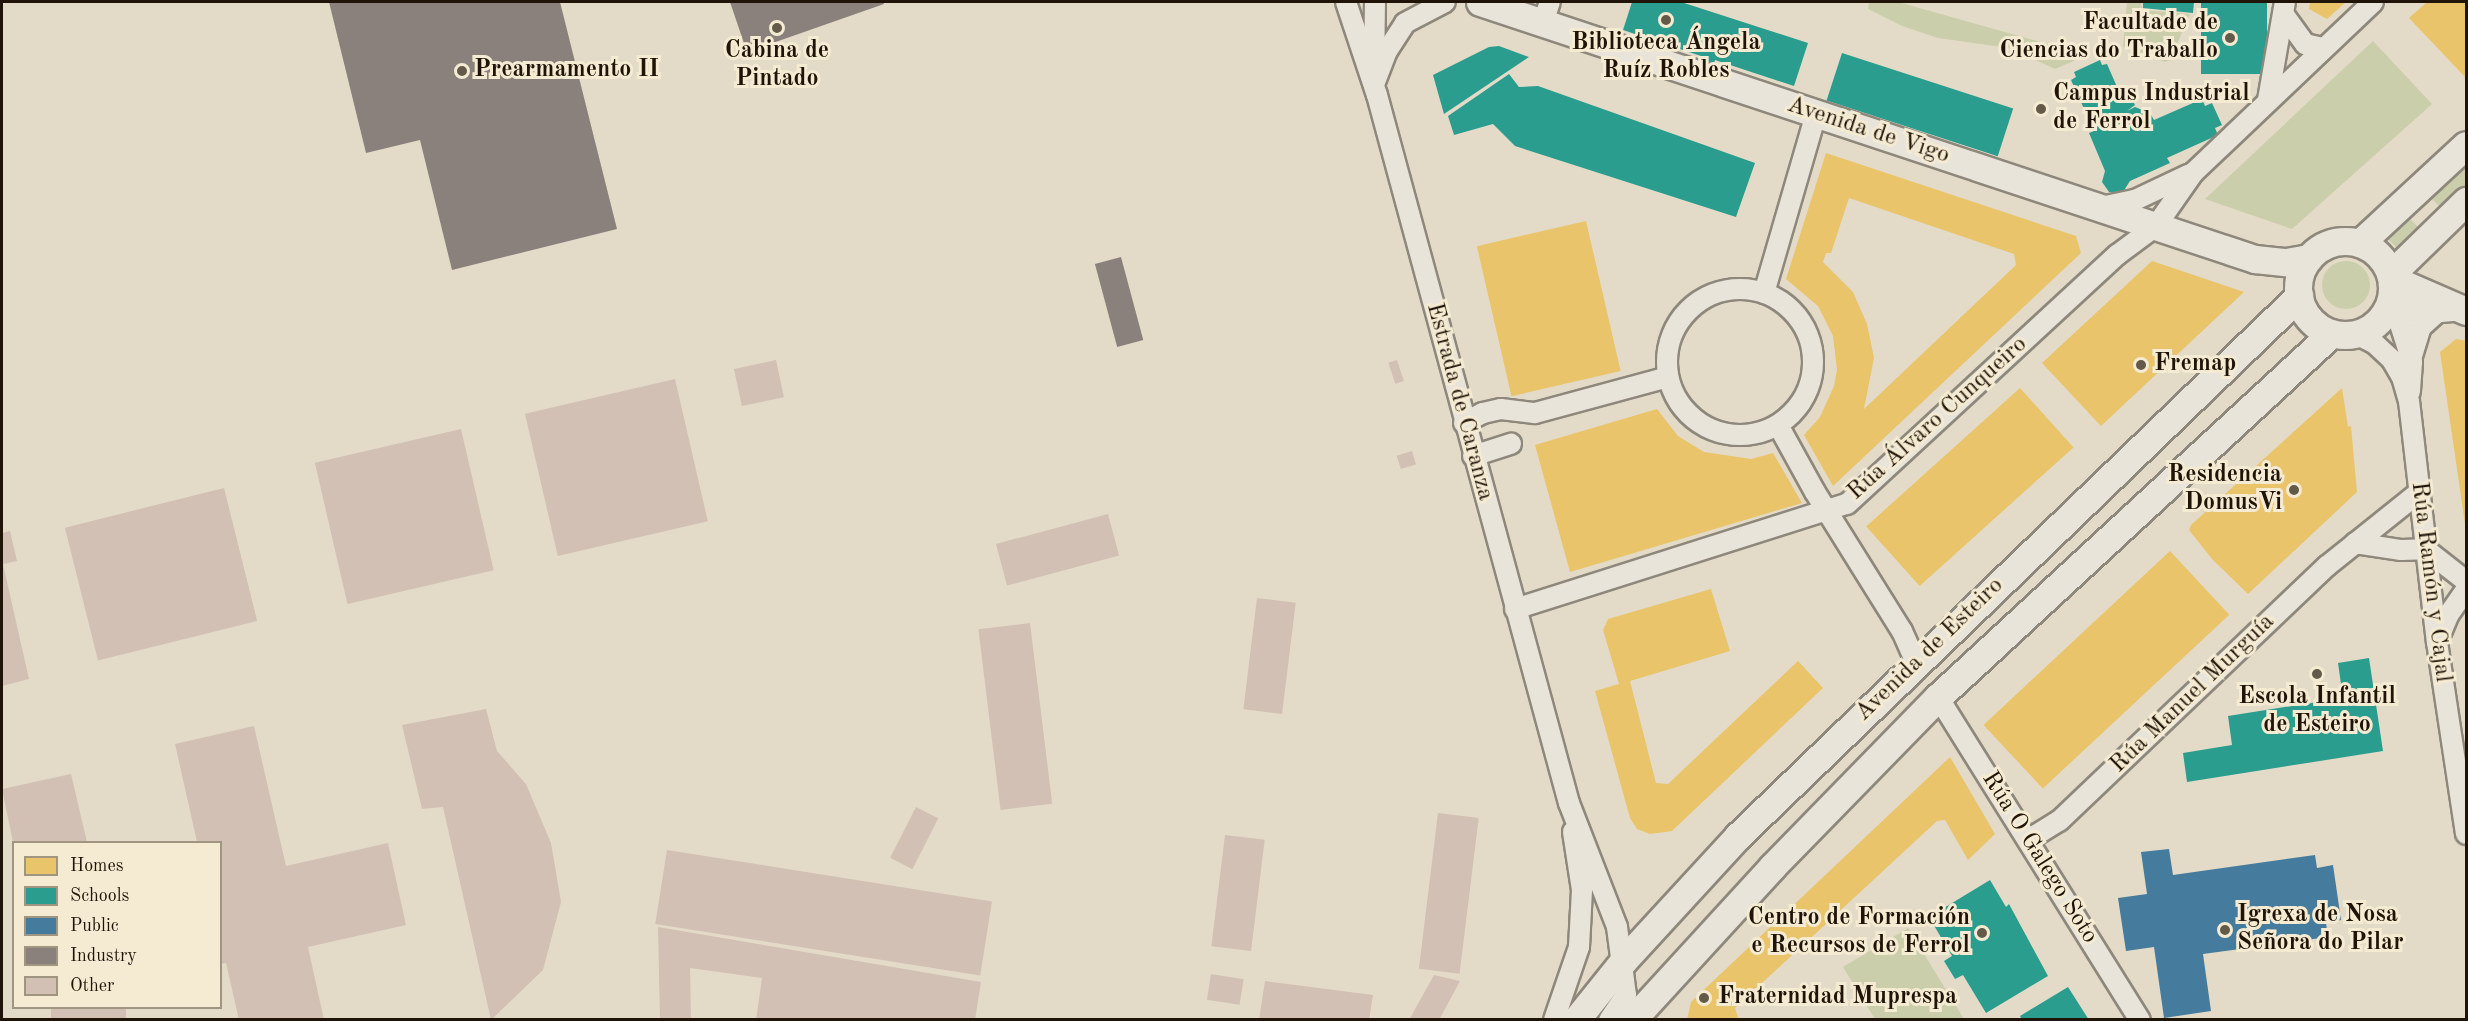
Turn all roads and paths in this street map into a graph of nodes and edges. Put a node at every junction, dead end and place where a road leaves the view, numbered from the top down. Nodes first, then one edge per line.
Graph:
1 (1346, 2) edge
2 (1357, 2) edge
3 (1375, 2) edge
4 (1445, 2) edge
5 (1480, 2) edge
6 (2373, 2) edge
7 (2284, 8) edge
8 (1546, 12) edge
9 (1352, 26) junction
10 (2323, 48) junction
11 (1376, 88) junction
12 (2268, 100) junction
13 (1816, 114) junction
14 (2466, 145) edge
15 (2193, 172) junction
16 (2466, 201) edge
17 (2101, 207) junction
18 (2156, 226) junction
19 (2360, 243) junction
20 (2419, 248) junction
21 (2309, 258) junction
22 (2255, 259) junction
23 (2298, 291) junction
24 (1764, 293) junction
25 (2391, 295) junction
26 (2454, 309) edge
27 (2344, 334) junction
28 (2412, 362) junction
29 (1668, 377) junction
30 (2409, 401) junction
31 (1464, 423) junction
32 (1778, 425) junction
33 (1511, 444) dead end
34 (1473, 456) junction
35 (2418, 493) junction
36 (1826, 511) junction
37 (2355, 543) junction
38 (2425, 549) junction
39 (2466, 581) edge
40 (2466, 590) edge
41 (1515, 609) junction
42 (2437, 642) junction
43 (1916, 662) junction
44 (1938, 697) junction
45 (1569, 803) junction
46 (2466, 834) edge
47 (2028, 840) junction
48 (1624, 960) junction
49 (1637, 1018) edge
50 (1554, 1020) edge
51 (1576, 1020) edge
52 (1609, 1020) edge
53 (2140, 1020) edge

1 - 9 street, Estrada de Caranza
2 - 9 street
3 - 11 street
4 - 11 street
5 - 8 main road, Avenida de Vigo
6 - 10 street
7 - 10 street
7 - 12 street
8 - 13 main road, Avenida de Vigo
9 - 11 street, Estrada de Caranza
10 - 12 street
11 - 31 street, Estrada de Caranza
12 - 15 street
13 - 17 main road, Avenida de Vigo
13 - 24 street
14 - 19 main road
15 - 17 street
15 - 18 street, Rúa Álvaro Cunqueiro
16 - 20 main road
17 - 18 main road, Avenida de Vigo
18 - 22 main road, Avenida de Vigo
18 - 36 street, Rúa Álvaro Cunqueiro
19 - 21 main road
19 - 25 main road
20 - 25 main road
20 - 26 main road
21 - 22 main road, Avenida de Vigo
21 - 23 main road
22 - 23 main road, Avenida de Vigo
23 - 27 main road
23 - 43 main road, Avenida de Esteiro
24 - 29 street
24 - 32 street
25 - 26 main road
25 - 27 main road
25 - 28 street, Rúa Ramón y Cajal
26 - 28 street
27 - 30 street, Rúa Ramón y Cajal
27 - 44 main road, Avenida de Esteiro
28 - 30 street, Rúa Ramón y Cajal
29 - 31 street
29 - 32 street
30 - 35 street, Rúa Ramón y Cajal
31 - 34 street, Estrada de Caranza
32 - 36 street
33 - 34 street
34 - 41 street, Estrada de Caranza
35 - 37 street, Rúa Manuel Murguía
35 - 38 street, Rúa Ramón y Cajal
36 - 41 street, Rúa Álvaro Cunqueiro
36 - 43 street
37 - 38 street
37 - 47 street, Rúa Manuel Murguía
38 - 39 street
38 - 42 street, Rúa Ramón y Cajal
40 - 42 street
41 - 45 street, Estrada de Caranza
42 - 46 street, Rúa Ramón y Cajal
43 - 48 main road, Avenida de Esteiro
44 - 47 street, Rúa O Galego Soto
44 - 49 main road, Avenida de Esteiro
45 - 48 street
45 - 50 street
47 - 53 street, Rúa O Galego Soto
48 - 51 main road, Avenida de Esteiro
48 - 52 street

